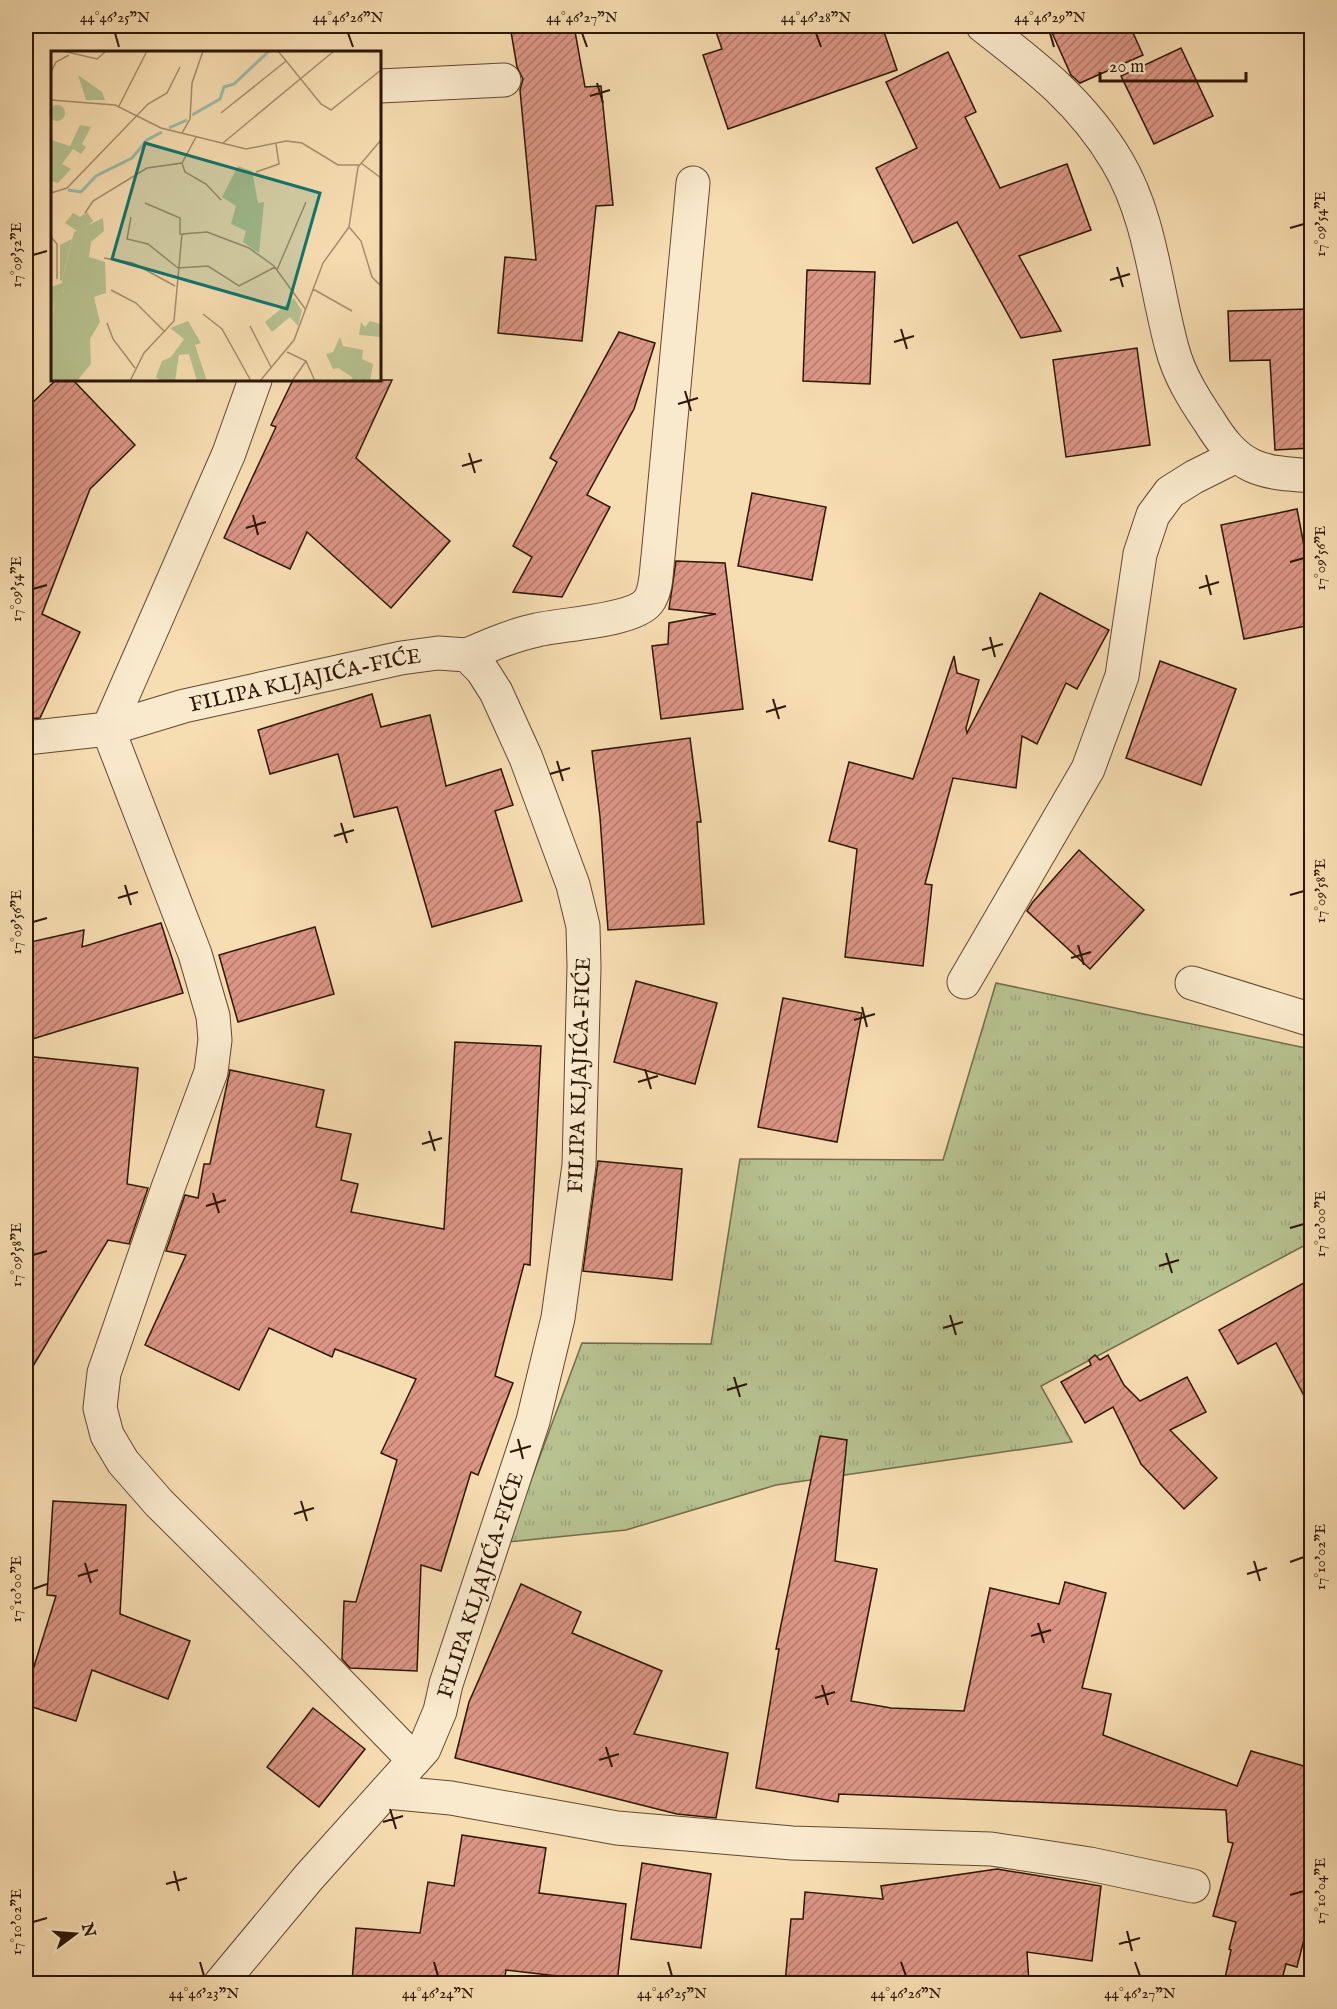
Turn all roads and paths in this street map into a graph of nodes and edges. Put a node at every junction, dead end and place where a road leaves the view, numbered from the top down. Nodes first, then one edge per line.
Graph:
1 (983, 26) edge
2 (504, 80) dead end
3 (381, 86) edge
4 (693, 183) dead end
5 (255, 381) edge
6 (1236, 456) junction
7 (1311, 476) edge
8 (467, 654) junction
9 (108, 729) junction
10 (26, 738) edge
11 (964, 982) dead end
12 (1192, 984) dead end
13 (1311, 1020) edge
14 (414, 1760) junction
15 (386, 1792) junction
16 (1193, 1886) dead end
17 (220, 1983) edge

1 - 6 street
2 - 3 street
4 - 8 street
5 - 9 street
6 - 7 street
6 - 11 street
8 - 9 street, FILIPA KLJAJIĆA-FIĆE
8 - 14 street, FILIPA KLJAJIĆA-FIĆE
9 - 10 street, FILIPA KLJAJIĆA-FIĆE
9 - 14 street
12 - 13 street
14 - 15 street, FILIPA KLJAJIĆA-FIĆE
15 - 16 street
15 - 17 street, FILIPA KLJAJIĆA-FIĆE

